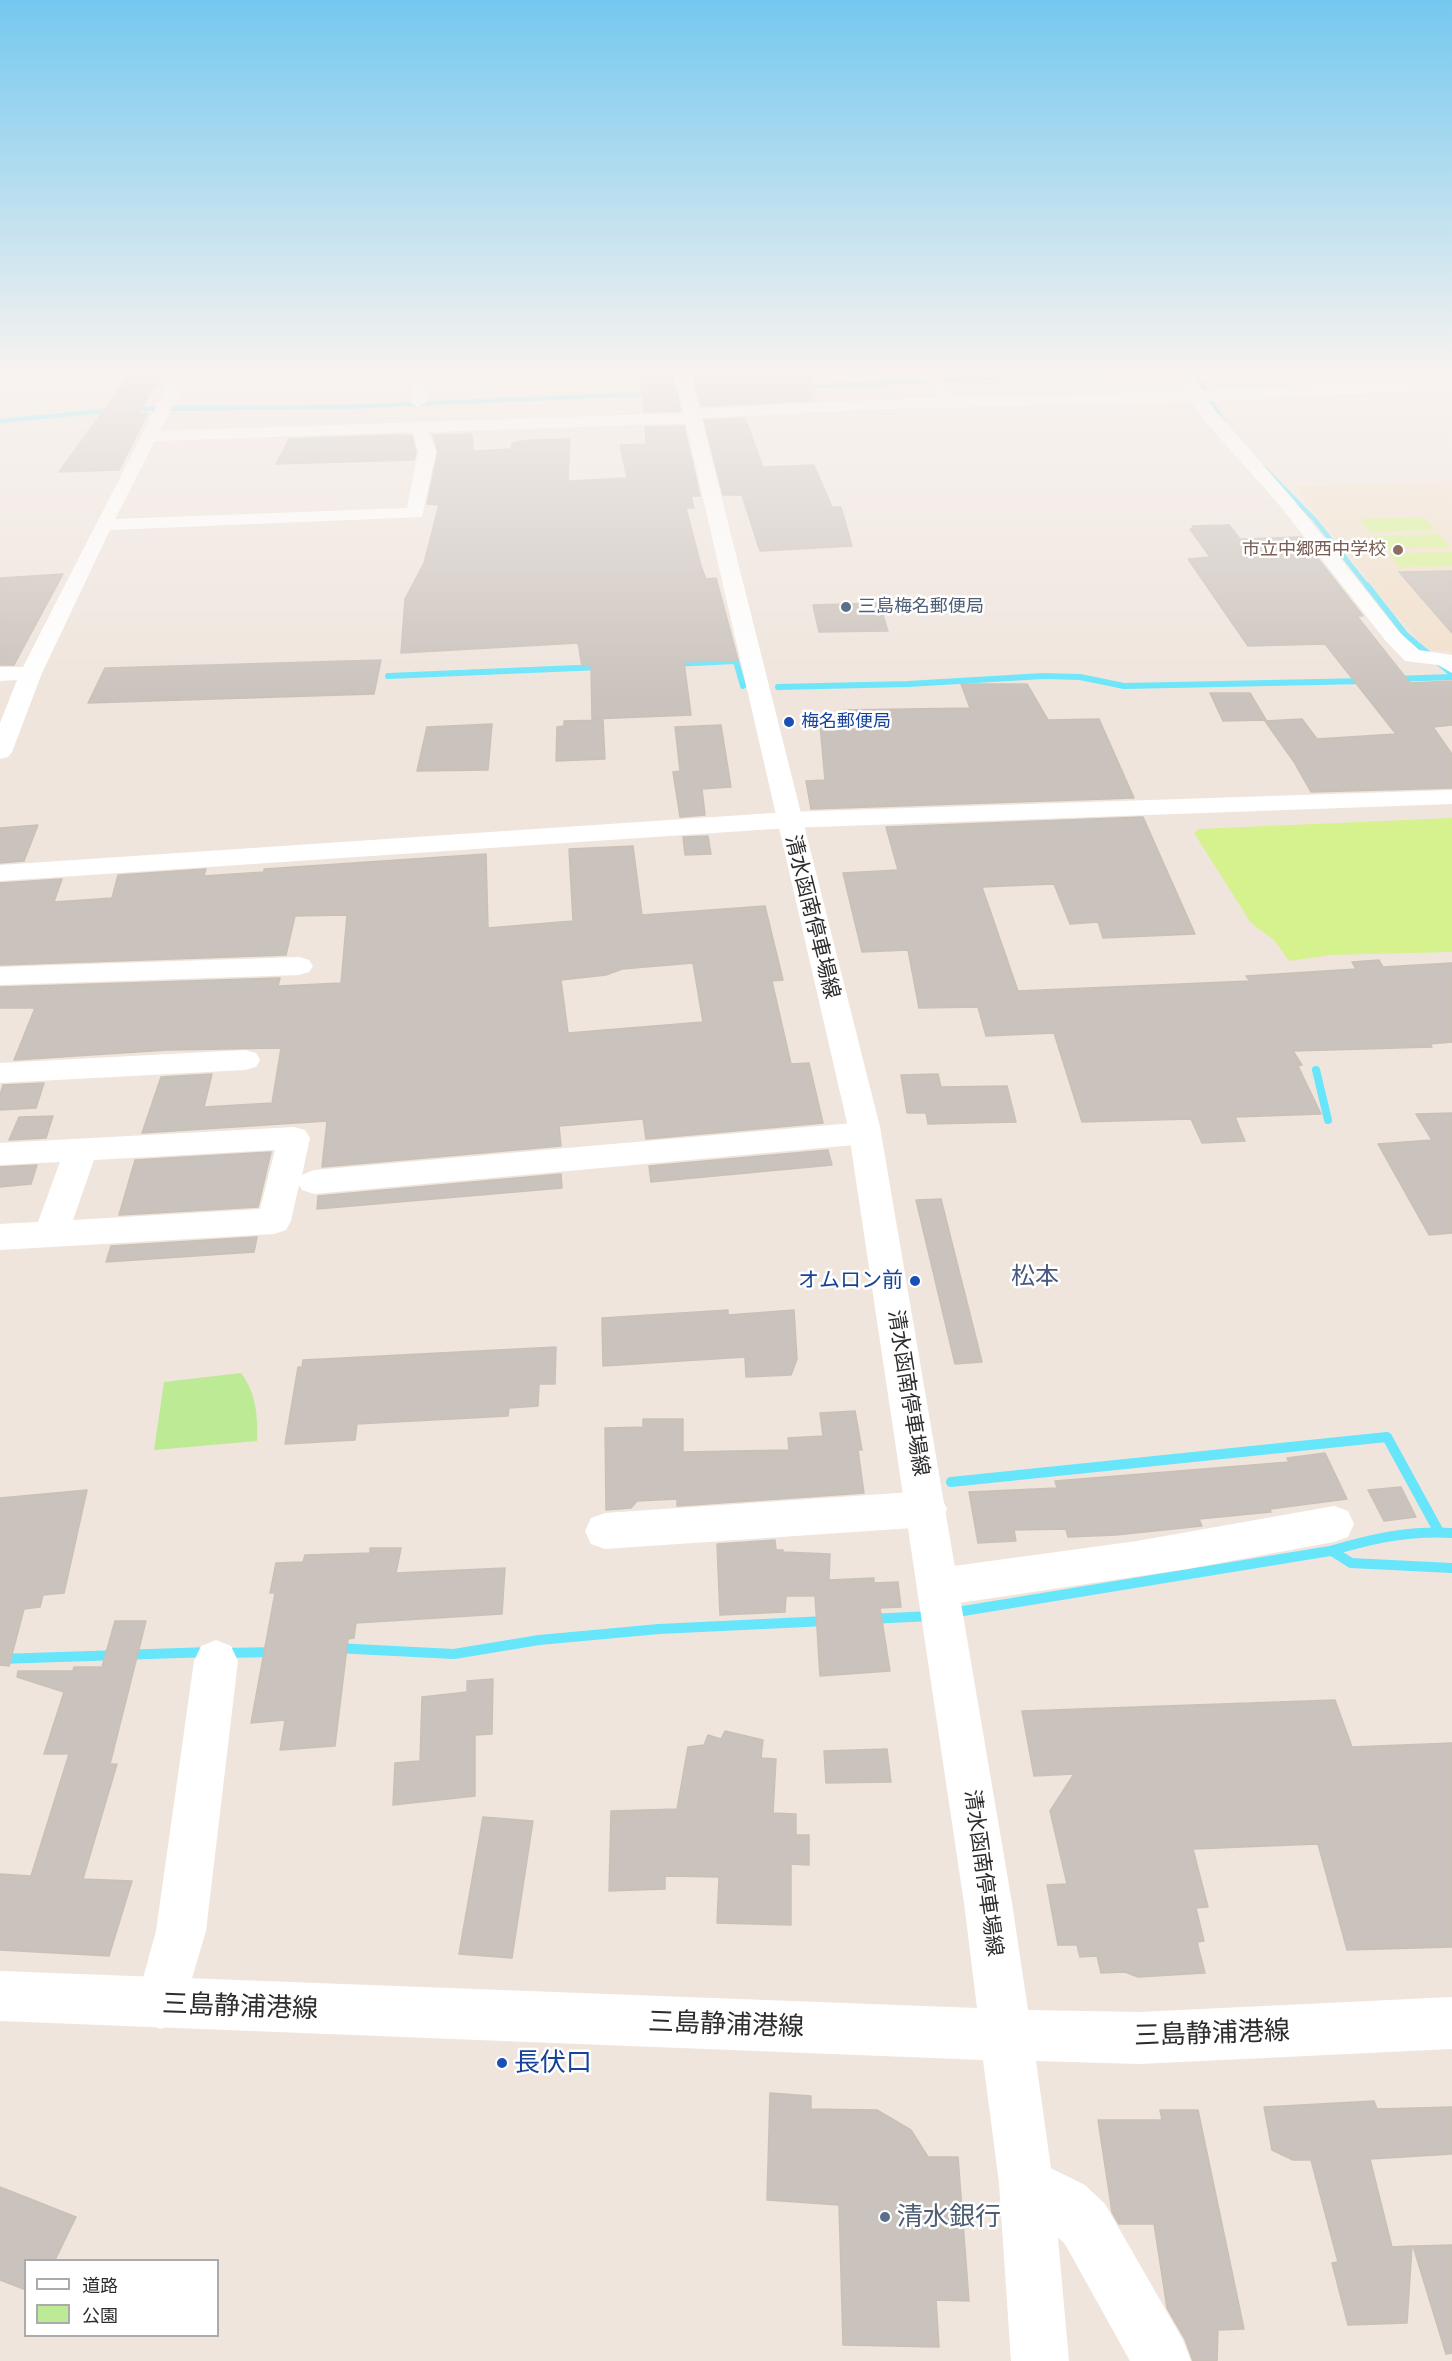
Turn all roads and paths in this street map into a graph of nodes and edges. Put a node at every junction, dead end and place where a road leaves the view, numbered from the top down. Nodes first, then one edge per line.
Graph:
1 (128, 478) edge
2 (422, 478) edge
3 (708, 478) edge
4 (1263, 478) edge
5 (103, 525) junction
6 (1435, 659) edge
7 (31, 673) junction
8 (0, 675) edge
9 (0, 752) edge
10 (1452, 797) edge
11 (788, 820) junction
12 (0, 873) edge
13 (299, 966) dead end
14 (0, 976) edge
15 (245, 1059) dead end
16 (0, 1073) edge
17 (865, 1133) junction
18 (81, 1150) junction
19 (0, 1154) edge
20 (314, 1182) dead end
21 (51, 1234) junction
22 (0, 1237) edge
23 (927, 1509) junction
24 (1334, 1524) dead end
25 (605, 1531) dead end
26 (939, 1587) junction
27 (216, 1661) dead end
28 (0, 1996) edge
29 (162, 2004) junction
30 (1452, 2023) edge
31 (1005, 2036) junction
32 (1026, 2183) junction
33 (1040, 2361) edge
34 (1162, 2361) edge

1 - 5 street
2 - 5 street
3 - 11 street, 清水函南停車場線
4 - 6 street
5 - 7 street
7 - 8 street
7 - 9 street
10 - 11 street
11 - 12 street
11 - 17 street, 清水函南停車場線
13 - 14 street
15 - 16 street
17 - 20 street
17 - 23 street, 清水函南停車場線
18 - 19 street
18 - 21 street
18 - 21 street
21 - 22 street
23 - 25 street
23 - 26 street, 清水函南停車場線
24 - 26 street
26 - 31 street, 清水函南停車場線
27 - 29 street
28 - 29 street, 三島静浦港線
29 - 31 street, 三島静浦港線
30 - 31 street, 三島静浦港線
31 - 32 street, 清水函南停車場線
32 - 33 street, 清水函南停車場線
32 - 34 street

